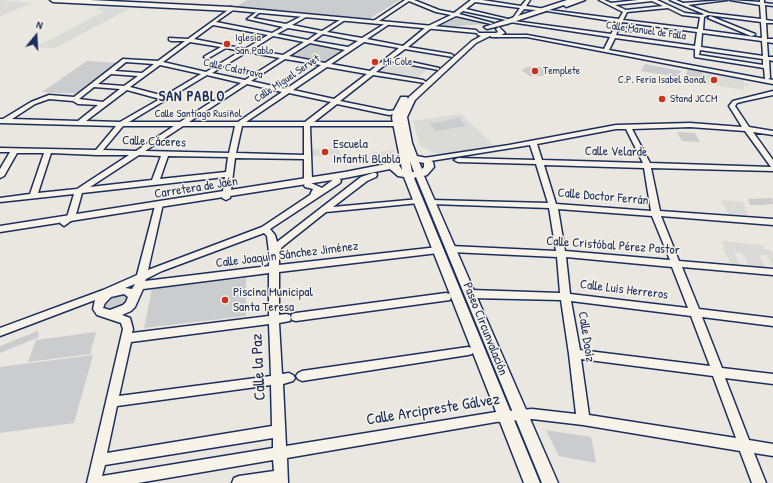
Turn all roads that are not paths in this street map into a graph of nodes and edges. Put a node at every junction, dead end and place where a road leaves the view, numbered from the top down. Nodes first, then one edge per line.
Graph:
1 (53, 0) edge
2 (409, 0) edge
3 (473, 0) edge
4 (528, 0) edge
5 (572, 0) edge
6 (582, 0) edge
7 (601, 0) edge
8 (653, 0) edge
9 (672, 0) edge
10 (725, 0) edge
11 (732, 0) edge
12 (762, 2) edge
13 (610, 5) junction
14 (682, 5) junction
15 (773, 5) edge
16 (522, 7) junction
17 (668, 7) junction
18 (231, 9) junction
19 (462, 9) junction
20 (543, 10) junction
21 (549, 11) junction
22 (625, 11) junction
23 (258, 12) junction
24 (576, 14) junction
25 (455, 15) junction
26 (706, 15) junction
27 (304, 16) junction
28 (344, 19) junction
29 (621, 20) junction
30 (764, 20) junction
31 (374, 22) junction
32 (773, 22) edge
33 (212, 23) junction
34 (386, 24) junction
35 (651, 24) junction
36 (287, 26) junction
37 (488, 26) junction
38 (512, 26) junction
39 (434, 27) junction
40 (618, 28) junction
41 (499, 29) junction
42 (566, 29) junction
43 (700, 31) junction
44 (649, 32) junction
45 (323, 33) junction
46 (476, 33) junction
47 (273, 35) junction
48 (730, 35) junction
49 (490, 36) junction
50 (614, 36) junction
51 (670, 36) junction
52 (171, 39) dead end
53 (188, 40) junction
54 (362, 40) junction
55 (558, 40) junction
56 (764, 40) junction
57 (646, 41) junction
58 (310, 42) junction
59 (773, 42) edge
60 (225, 47) junction
61 (404, 48) junction
62 (698, 48) junction
63 (730, 48) junction
64 (349, 49) junction
65 (607, 49) junction
66 (245, 51) junction
67 (450, 56) junction
68 (696, 56) junction
69 (208, 57) dead end
70 (284, 58) junction
71 (766, 58) junction
72 (390, 59) junction
73 (773, 59) edge
74 (158, 63) junction
75 (325, 65) junction
76 (694, 65) junction
77 (767, 67) junction
78 (437, 69) junction
79 (111, 72) junction
80 (371, 73) junction
81 (206, 74) junction
82 (142, 75) junction
83 (432, 80) junction
84 (771, 81) edge
85 (247, 82) junction
86 (423, 82) junction
87 (94, 85) junction
88 (125, 88) junction
89 (287, 91) junction
90 (773, 93) edge
91 (165, 98) junction
92 (75, 99) junction
93 (334, 102) junction
94 (104, 104) junction
95 (397, 112) junction
96 (1, 122) edge
97 (79, 123) junction
98 (121, 124) junction
99 (182, 124) junction
100 (239, 124) junction
101 (307, 124) junction
102 (396, 124) junction
103 (628, 127) junction
104 (746, 129) junction
105 (773, 133) edge
106 (533, 142) junction
107 (509, 147) junction
108 (0, 150) edge
109 (14, 151) junction
110 (48, 152) junction
111 (97, 153) junction
112 (137, 154) junction
113 (165, 154) junction
114 (409, 155) junction
115 (232, 156) junction
116 (307, 157) junction
117 (458, 160) junction
118 (429, 162) junction
119 (539, 162) junction
120 (647, 164) junction
121 (773, 165) edge
122 (773, 169) edge
123 (404, 171) junction
124 (371, 173) junction
125 (229, 174) junction
126 (0, 176) edge
127 (337, 181) junction
128 (155, 183) junction
129 (308, 183) junction
130 (79, 191) junction
131 (33, 196) junction
132 (226, 196) junction
133 (314, 196) junction
134 (0, 200) edge
135 (425, 202) junction
136 (159, 206) junction
137 (553, 206) junction
138 (322, 210) junction
139 (656, 214) junction
140 (68, 221) junction
141 (773, 222) edge
142 (265, 229) junction
143 (0, 230) edge
144 (0, 233) edge
145 (451, 249) junction
146 (438, 250) junction
147 (274, 252) junction
148 (561, 254) junction
149 (676, 264) junction
150 (273, 270) junction
151 (773, 272) edge
152 (142, 276) junction
153 (123, 284) junction
154 (139, 286) junction
155 (108, 294) junction
156 (471, 294) junction
157 (133, 297) junction
158 (446, 297) dead end
159 (565, 297) junction
160 (63, 308) junction
161 (98, 309) junction
162 (695, 312) junction
163 (110, 314) junction
164 (274, 320) junction
165 (773, 322) edge
166 (0, 332) edge
167 (127, 338) junction
168 (468, 351) dead end
169 (575, 354) junction
170 (717, 372) junction
171 (302, 376) dead end
172 (283, 378) junction
173 (773, 379) edge
174 (112, 402) junction
175 (513, 415) junction
176 (583, 420) junction
177 (279, 431) junction
178 (744, 445) junction
179 (773, 450) edge
180 (280, 452) junction
181 (99, 460) junction
182 (281, 480) edge
183 (94, 483) edge
184 (99, 483) edge
185 (239, 483) edge
186 (532, 483) edge
187 (550, 483) edge
188 (759, 483) edge

1 - 18 highway
2 - 25 street
2 - 31 street
3 - 16 street
3 - 19 street
4 - 16 street
5 - 20 main road
6 - 21 main road
7 - 13 street
8 - 13 street
8 - 17 street
9 - 14 street
10 - 14 street
11 - 12 street
12 - 15 street
12 - 30 street
13 - 22 street
14 - 26 street
16 - 20 street
16 - 38 street
17 - 22 street
17 - 26 street
18 - 23 main road
18 - 33 street
19 - 25 street
19 - 38 street
20 - 38 main road
21 - 24 street
21 - 38 main road
22 - 29 street
23 - 27 main road
23 - 36 street
24 - 29 street
24 - 42 street
25 - 37 street
25 - 39 street
26 - 30 street
26 - 43 street
26 - 56 street
27 - 28 main road
27 - 36 street
28 - 31 main road
28 - 45 street
29 - 35 street
29 - 40 street
30 - 32 street
30 - 56 street
31 - 34 main road
33 - 47 street
33 - 53 street
34 - 39 main road
34 - 54 street, Calle Miguel Servet
35 - 44 street
35 - 51 street
36 - 45 street
36 - 47 street
37 - 38 main road
37 - 39 main road
37 - 41 main road
37 - 46 main road
38 - 41 main road
38 - 42 street, Calle Manuel de Falla
38 - 55 street
39 - 46 main road
39 - 61 street
40 - 44 street
40 - 50 street
41 - 49 main road
42 - 50 street, Calle Manuel de Falla
42 - 55 street
43 - 48 street
43 - 51 street
43 - 62 street
44 - 57 street
45 - 54 street
45 - 58 street
46 - 49 main road
46 - 67 main road
47 - 58 street
47 - 66 street
48 - 56 street
48 - 63 street
49 - 55 street
49 - 83 main road
50 - 57 street, Calle Manuel de Falla
50 - 65 street
51 - 57 street, Calle Manuel de Falla
51 - 62 street, Calle Manuel de Falla
52 - 53 street
53 - 60 street
53 - 74 street
54 - 61 street
54 - 64 street, Calle Miguel Servet
55 - 65 street
56 - 59 street
56 - 71 street
58 - 64 street
58 - 70 street
60 - 66 street
60 - 69 street
61 - 67 street
61 - 72 street
62 - 63 street, Calle Manuel de Falla
62 - 68 street
63 - 71 street, Calle Manuel de Falla
64 - 75 street, Calle Miguel Servet
65 - 76 street
66 - 70 street
66 - 81 street
67 - 78 main road
68 - 76 street
68 - 77 street
70 - 75 street
70 - 85 street
71 - 73 street, Calle Manuel de Falla
71 - 77 street
72 - 78 street
72 - 80 street
74 - 79 street, Calle Calatrava
74 - 81 street, Calle Calatrava
74 - 82 street
75 - 80 street
75 - 89 street, Calle Miguel Servet
76 - 84 street
77 - 84 street
78 - 86 main road
79 - 82 street
79 - 87 street, Calle Calatrava
80 - 86 street
80 - 93 street
81 - 85 street, Calle Calatrava
81 - 91 street
82 - 88 street
83 - 86 main road
83 - 114 main road
85 - 89 street, Calle Calatrava
85 - 99 street
86 - 95 main road
87 - 88 street
87 - 92 street, Calle Calatrava
88 - 91 street
88 - 94 street
89 - 93 street, Calle Calatrava
89 - 100 street, Calle Miguel Servet
90 - 104 street
91 - 98 street
92 - 94 street
92 - 96 street
93 - 95 street, Calle Calatrava
93 - 101 street
94 - 97 street
95 - 102 main road
96 - 97 street, Calle Santiago Rusiñol
97 - 98 street, Calle Santiago Rusiñol
98 - 99 street, Calle Santiago Rusiñol
98 - 111 street
99 - 100 street, Calle Santiago Rusiñol
99 - 112 street
100 - 101 street, Calle Santiago Rusiñol
100 - 115 street
101 - 102 street, Calle Santiago Rusiñol
101 - 116 street
102 - 114 main road
103 - 104 street
103 - 106 street
103 - 120 street
104 - 105 street
104 - 121 street
106 - 107 street
106 - 119 street, Calle Daoíz
107 - 117 street
107 - 118 street
108 - 109 street, Calle Cáceres
109 - 110 street, Calle Cáceres
109 - 126 street
110 - 111 street, Calle Cáceres
110 - 131 street
111 - 112 street, Calle Cáceres
112 - 113 street, Calle Cáceres
112 - 130 street
113 - 115 street, Calle Cáceres
113 - 128 street
114 - 118 main road
114 - 123 main road, Paseo Circunvalación
114 - 123 main road
115 - 116 street, Calle Cáceres
115 - 125 street
116 - 129 street
117 - 118 street
117 - 119 street, Calle Velarde
118 - 123 main road
119 - 120 street, Calle Velarde
119 - 137 street, Calle Daoíz
120 - 122 street, Calle Velarde
120 - 139 street
123 - 124 main road, Carretera de Jaén
123 - 135 main road, Paseo Circunvalación
124 - 127 main road, Carretera de Jaén
124 - 129 main road, Carretera de Jaén
124 - 138 street
125 - 128 street
125 - 132 street
127 - 129 main road, Carretera de Jaén
127 - 133 street
128 - 130 street
129 - 132 main road, Carretera de Jaén
129 - 132 main road, Carretera de Jaén
129 - 133 street
130 - 131 street
130 - 140 street
131 - 134 street
132 - 136 main road, Carretera de Jaén
133 - 142 street
135 - 137 street, Calle Doctor Ferrán
135 - 138 street, Calle Doctor Ferrán
135 - 145 main road, Paseo Circunvalación
135 - 146 main road, Paseo Circunvalación
136 - 140 main road, Carretera de Jaén
136 - 152 street
137 - 139 street, Calle Doctor Ferrán
137 - 148 street, Calle Daoíz
138 - 147 street
139 - 141 street, Calle Doctor Ferrán
139 - 149 street
140 - 143 main road, Carretera de Jaén
140 - 144 main road, Carretera de Jaén
142 - 147 street, Calle la Paz
142 - 152 street
145 - 148 street, Calle Cristóbal Pérez Pastor
145 - 156 main road, Paseo Circunvalación
146 - 150 street, Calle Joaquín Sánchez Jiménez
146 - 175 main road, Paseo Circunvalación
147 - 150 street, Calle la Paz
148 - 149 street, Calle Cristóbal Pérez Pastor
148 - 159 street, Calle Daoíz
149 - 151 street, Calle Cristóbal Pérez Pastor
149 - 162 street
150 - 154 street, Calle Joaquín Sánchez Jiménez
150 - 164 street, Calle la Paz
152 - 153 street
152 - 154 street
153 - 155 street
153 - 160 street
154 - 157 street
155 - 157 street
155 - 161 street
156 - 159 street, Calle Luis Herreros
156 - 175 main road, Paseo Circunvalación
157 - 163 street
158 - 164 street
159 - 162 street, Calle Luis Herreros
159 - 169 street, Calle Daoíz
160 - 161 street
160 - 166 street
161 - 163 street
162 - 165 street, Calle Luis Herreros
162 - 170 street
163 - 167 street
164 - 167 street
164 - 172 street, Calle la Paz
167 - 174 street
168 - 171 street
169 - 170 street
169 - 176 street, Calle Daoíz
170 - 173 street
170 - 178 street
172 - 174 street
172 - 177 street, Calle la Paz
174 - 181 street
175 - 176 street, Calle Arcipreste Gálvez
175 - 180 street, Calle Arcipreste Gálvez
175 - 186 main road, Paseo Circunvalación
175 - 187 main road, Paseo Circunvalación
176 - 178 street, Calle Arcipreste Gálvez
177 - 180 street, Calle la Paz
177 - 181 street
178 - 179 street, Calle Arcipreste Gálvez
178 - 188 street
180 - 182 street, Calle la Paz
180 - 184 street, Calle Arcipreste Gálvez
181 - 183 street
182 - 185 street

